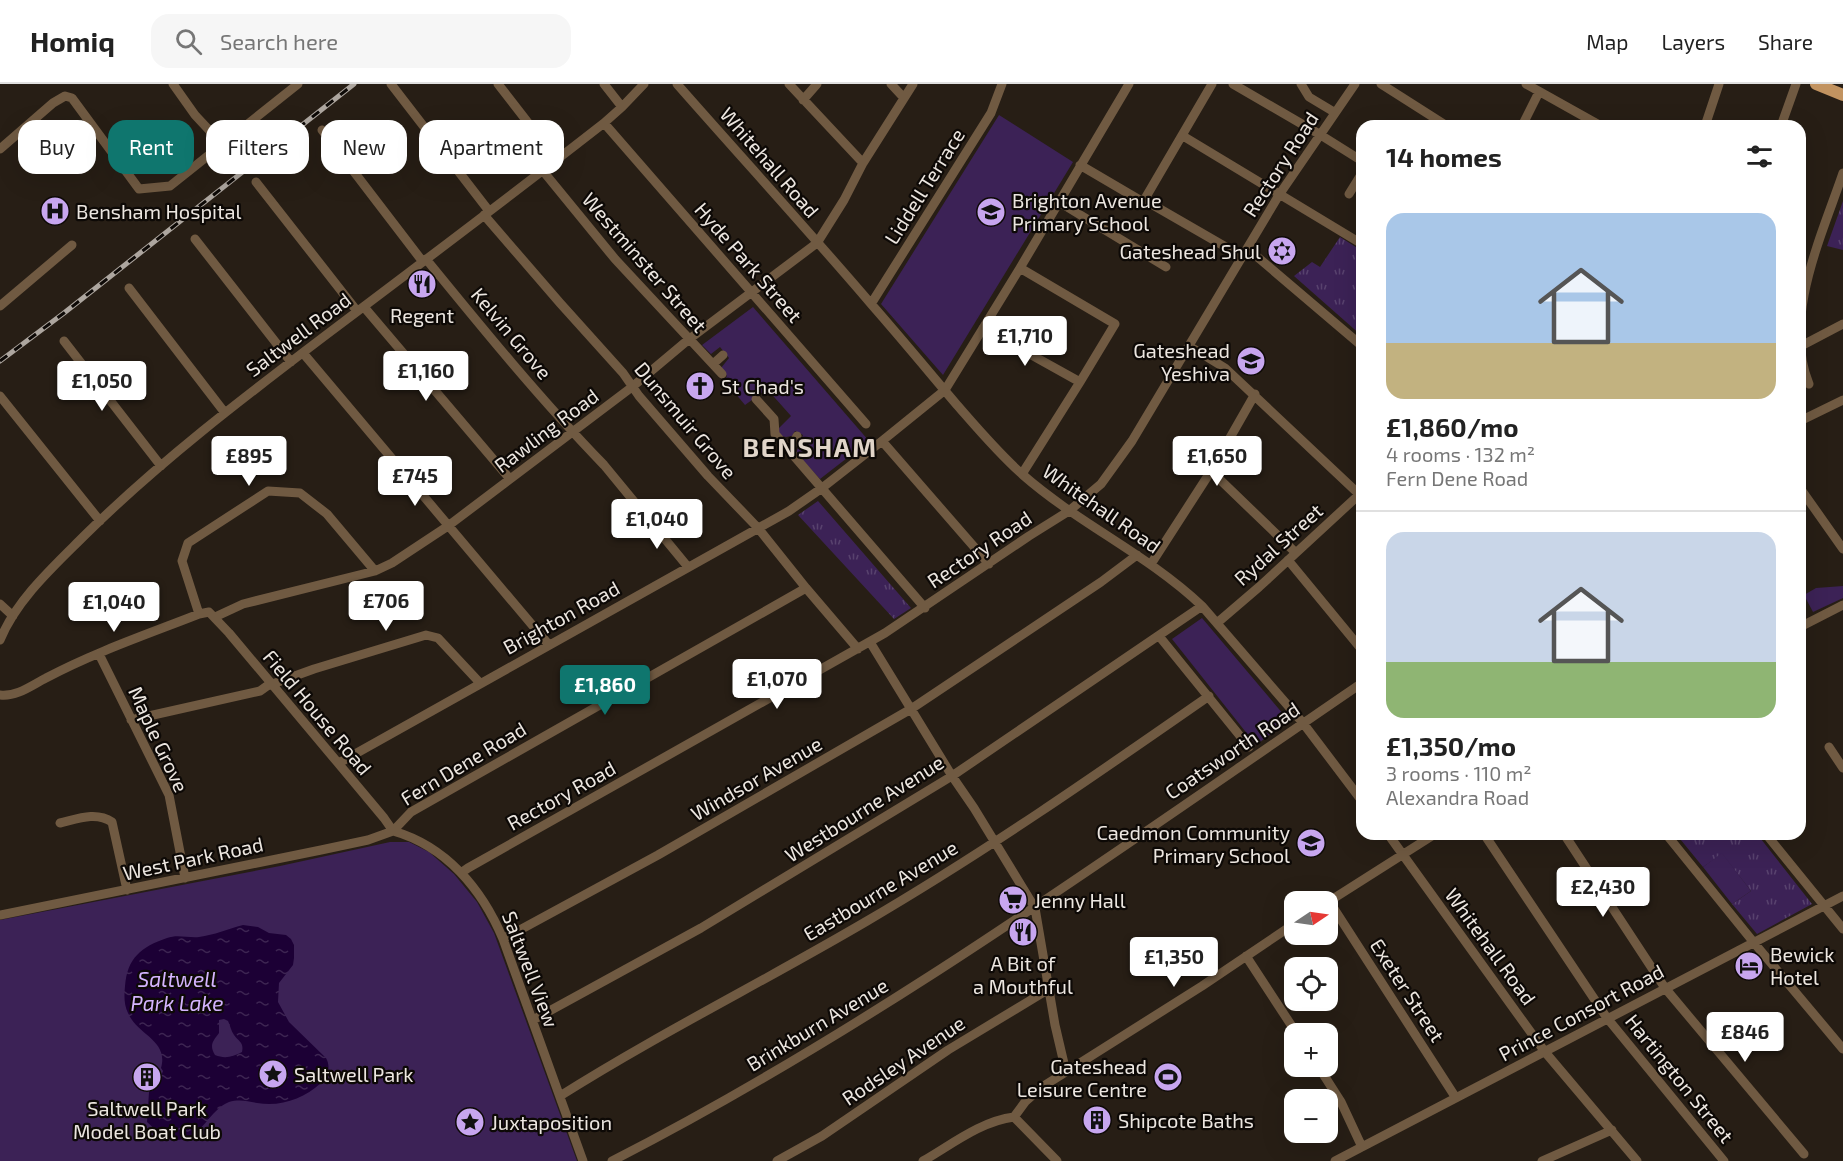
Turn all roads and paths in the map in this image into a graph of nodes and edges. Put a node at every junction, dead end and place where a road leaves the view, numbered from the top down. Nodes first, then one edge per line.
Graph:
1 (173, 84) edge
2 (298, 84) edge
3 (391, 84) edge
4 (498, 84) edge
5 (604, 84) edge
6 (644, 84) edge
7 (677, 84) edge
8 (789, 84) edge
9 (817, 84) edge
10 (891, 84) edge
11 (913, 84) edge
12 (1002, 84) edge
13 (1129, 84) edge
14 (1212, 84) edge
15 (1233, 84) edge
16 (1301, 84) edge
17 (1355, 84) edge
18 (1382, 84) edge
19 (1526, 84) edge
20 (1719, 84) edge
21 (1796, 84) edge
22 (1816, 84) edge
23 (1539, 92) junction
24 (1843, 95) edge
25 (904, 98) junction
26 (803, 100) junction
27 (622, 107) junction
28 (1334, 112) junction
29 (254, 120) edge
30 (526, 120) edge
31 (1438, 120) edge
32 (1525, 120) edge
33 (1590, 120) edge
34 (1707, 120) edge
35 (1783, 120) edge
36 (604, 123) junction
37 (206, 127) edge
38 (1320, 134) junction
39 (1183, 136) junction
40 (0, 149) edge
41 (564, 154) edge
42 (1356, 157) edge
43 (206, 158) edge
44 (863, 163) junction
45 (1080, 165) junction
46 (1843, 173) edge
47 (357, 174) edge
48 (539, 174) edge
49 (545, 174) edge
50 (256, 182) dead end
51 (1356, 183) edge
52 (1349, 194) dead end
53 (1279, 195) junction
54 (1059, 202) junction
55 (1143, 202) junction
56 (487, 213) junction
57 (195, 239) dead end
58 (1356, 240) edge
59 (817, 243) junction
60 (72, 245) dead end
61 (1246, 253) junction
62 (424, 260) junction
63 (1166, 267) dead end
64 (1020, 268) junction
65 (129, 288) dead end
66 (1806, 289) edge
67 (751, 292) junction
68 (871, 304) junction
69 (0, 306) edge
70 (361, 309) junction
71 (1843, 324) edge
72 (982, 328) junction
73 (688, 340) junction
74 (64, 341) dead end
75 (1356, 341) edge
76 (1806, 343) edge
77 (1189, 346) junction
78 (303, 353) junction
79 (723, 355) dead end
80 (291, 362) junction
81 (713, 364) junction
82 (722, 374) dead end
83 (1806, 376) edge
84 (1080, 382) junction
85 (1809, 384) dead end
86 (632, 387) junction
87 (945, 390) junction
88 (1255, 394) junction
89 (0, 396) edge
90 (756, 399) dead end
91 (1843, 400) edge
92 (225, 413) junction
93 (1806, 418) edge
94 (867, 424) dead end
95 (572, 432) junction
96 (797, 436) dead end
97 (882, 441) junction
98 (789, 451) junction
99 (161, 466) junction
100 (1211, 471) junction
101 (1022, 474) junction
102 (510, 479) junction
103 (822, 488) junction
104 (1356, 489) edge
105 (1806, 497) edge
106 (1356, 499) edge
107 (1069, 511) junction
108 (100, 521) junction
109 (448, 526) junction
110 (758, 528) junction
111 (1843, 549) edge
112 (1296, 553) junction
113 (1137, 555) junction
114 (1288, 560) junction
115 (989, 564) junction
116 (1151, 564) junction
117 (688, 567) junction
118 (375, 571) junction
119 (806, 588) junction
120 (0, 604) edge
121 (1843, 605) edge
122 (1202, 606) junction
123 (925, 608) junction
124 (199, 614) junction
125 (13, 616) junction
126 (215, 617) junction
127 (1217, 622) junction
128 (1806, 624) edge
129 (1159, 636) junction
130 (0, 640) edge
131 (870, 642) junction
132 (1356, 643) edge
133 (549, 645) junction
134 (858, 648) junction
135 (99, 654) junction
136 (480, 683) junction
137 (273, 685) junction
138 (1356, 687) edge
139 (0, 694) edge
140 (1209, 696) junction
141 (911, 709) junction
142 (131, 720) junction
143 (1303, 723) junction
144 (1249, 747) dead end
145 (1829, 747) dead end
146 (339, 764) junction
147 (1843, 768) edge
148 (952, 776) junction
149 (1356, 793) edge
150 (60, 823) dead end
151 (393, 831) junction
152 (1392, 840) edge
153 (1425, 840) edge
154 (1488, 840) edge
155 (1568, 840) edge
156 (1671, 840) edge
157 (1771, 840) edge
158 (994, 842) junction
159 (1403, 854) junction
160 (461, 873) junction
161 (185, 878) junction
162 (127, 890) junction
163 (1338, 896) edge
164 (1843, 896) edge
165 (1824, 907) junction
166 (1035, 908) junction
167 (0, 915) edge
168 (1338, 917) edge
169 (1843, 929) edge
170 (1284, 931) edge
171 (503, 939) junction
172 (1755, 944) junction
173 (1246, 956) junction
174 (1665, 988) junction
175 (1049, 989) junction
176 (1607, 1018) junction
177 (533, 1020) junction
178 (1290, 1023) edge
179 (1843, 1049) edge
180 (1545, 1052) junction
181 (1066, 1072) junction
182 (1325, 1077) edge
183 (560, 1096) junction
184 (1456, 1098) junction
185 (1014, 1117) junction
186 (1612, 1130) junction
187 (1362, 1147) junction
188 (1804, 1154) dead end
189 (1353, 1157) edge
190 (583, 1161) edge
191 (612, 1161) edge
192 (777, 1161) edge
193 (923, 1161) edge
194 (1057, 1161) edge
195 (1335, 1161) edge
196 (1542, 1161) edge
197 (1637, 1161) edge
198 (1724, 1161) edge

1 - 37 street
2 - 29 street
3 - 56 street, Dunsmuir Grove
4 - 30 street
5 - 27 street
6 - 27 street, Saltwell Road
7 - 59 street, Whitehall Road
8 - 26 street
9 - 26 street
10 - 25 street
11 - 25 street, Rawling Road
12 - 68 street, Liddell Terrace
13 - 45 street, Brighton Road
14 - 39 street
15 - 38 street
16 - 28 street
17 - 28 street, Rectory Road
18 - 31 street
19 - 23 street
20 - 34 street
21 - 35 street
22 - 24 main road
23 - 32 street
23 - 33 street
25 - 44 street, Rawling Road
26 - 44 street
27 - 36 street, Saltwell Road
28 - 38 street, Rectory Road
36 - 41 street, Saltwell Road
36 - 67 street, Hyde Park Street
38 - 42 street
38 - 53 street, Rectory Road
39 - 53 street
39 - 55 street
40 - 43 street
44 - 59 street, Rawling Road
45 - 54 street, Brighton Road
45 - 55 street
46 - 66 street
47 - 62 street, Kelvin Grove
48 - 56 street, Saltwell Road
49 - 73 street, Westminster Street
50 - 70 street
51 - 52 street
53 - 58 street
53 - 61 street, Rectory Road
54 - 63 street
54 - 64 street, Brighton Road
55 - 61 street
56 - 62 street, Saltwell Road
56 - 86 street, Dunsmuir Grove
57 - 80 street
59 - 67 street, Rawling Road
59 - 68 street, Whitehall Road
60 - 69 street
61 - 75 street
61 - 77 street, Rectory Road
62 - 70 street, Saltwell Road
62 - 95 street, Kelvin Grove
64 - 72 street, Brighton Road
64 - 84 street
65 - 92 street
67 - 73 street, Rawling Road
67 - 94 street, Hyde Park Street
68 - 87 street, Whitehall Road
70 - 78 street, Saltwell Road
70 - 102 street
71 - 76 street
72 - 84 street
72 - 87 street, Brighton Road
73 - 81 street, Westminster Street
73 - 86 street, Rawling Road
74 - 99 street
77 - 88 street
77 - 107 street, Rectory Road
78 - 80 street, Saltwell Road
78 - 109 street
79 - 81 street
80 - 92 street, Saltwell Road
81 - 82 street, Westminster Street
83 - 85 street
84 - 101 street
86 - 95 street, Rawling Road
86 - 110 street, Dunsmuir Grove
87 - 97 street, Brighton Road
87 - 101 street, Whitehall Road
88 - 100 street
88 - 104 street
89 - 108 street
90 - 98 street
91 - 93 street
92 - 99 street, Saltwell Road
95 - 102 street, Rawling Road
95 - 117 street, Kelvin Grove
96 - 98 street
97 - 103 street, Brighton Road
97 - 115 street
98 - 103 street
99 - 108 street, Saltwell Road
100 - 112 street
100 - 116 street
101 - 107 street, Whitehall Road
102 - 109 street, Rawling Road
103 - 110 street, Brighton Road
103 - 123 street
105 - 111 street
106 - 112 street, Rydal Street
107 - 113 street, Whitehall Road
107 - 115 street, Rectory Road
108 - 125 street, Saltwell Road
109 - 118 street, Rawling Road
109 - 133 street
110 - 117 street, Brighton Road
110 - 119 street, Dunsmuir Grove
112 - 114 street, Rydal Street
113 - 116 street, Whitehall Road
113 - 141 street, Windsor Avenue
114 - 127 street, Rydal Street
114 - 132 street
115 - 123 street, Rectory Road
116 - 122 street, Whitehall Road
117 - 133 street, Brighton Road
118 - 124 street
118 - 126 street, Rawling Road
119 - 134 street, Dunsmuir Grove
119 - 151 street, Fern Dene Road
120 - 125 street
121 - 128 street
122 - 127 street, Whitehall Road
122 - 129 street, Westbourne Avenue
123 - 131 street, Rectory Road
124 - 126 street
124 - 135 street
125 - 130 street, Saltwell Road
126 - 137 street, Field House Road
127 - 143 street, Whitehall Road
129 - 140 street
129 - 148 street, Westbourne Avenue
131 - 134 street, Rectory Road
131 - 141 street
133 - 136 street, Brighton Road
134 - 160 street, Rectory Road
135 - 139 street
135 - 142 street, Maple Grove
136 - 137 street
136 - 146 street, Brighton Road
137 - 142 street
137 - 146 street, Field House Road
138 - 143 street, Coatsworth Road
140 - 144 street
140 - 158 street, Eastbourne Avenue
141 - 148 street
141 - 171 street, Windsor Avenue
142 - 161 street, Maple Grove
143 - 149 street, Whitehall Road
143 - 166 street, Coatsworth Road
145 - 147 street
146 - 151 street, Field House Road
148 - 158 street
148 - 177 street, Westbourne Avenue
150 - 162 street
151 - 160 street, Saltwell View
151 - 161 street, West Park Road
152 - 159 street, Whitehall Road
153 - 159 street
154 - 176 street, Hartington Street
155 - 174 street
156 - 172 street
157 - 165 street
158 - 166 street
158 - 183 street, Eastbourne Avenue
159 - 163 street
159 - 180 street, Whitehall Road
160 - 171 street, Saltwell View
161 - 162 street, West Park Road
162 - 167 street, West Park Road
164 - 165 street, Prince Consort Road
165 - 169 street
165 - 172 street, Prince Consort Road
166 - 175 street
166 - 191 street, Brinkburn Avenue
168 - 184 street, Exeter Street
170 - 173 street
171 - 177 street, Saltwell View
172 - 174 street, Prince Consort Road
172 - 179 street
173 - 178 street
173 - 181 street
174 - 176 street, Prince Consort Road
174 - 188 street
175 - 181 street
175 - 192 street, Rodsley Avenue
176 - 180 street, Prince Consort Road
176 - 198 street, Hartington Street
177 - 183 street, Saltwell View
180 - 184 street, Prince Consort Road
180 - 186 street, Whitehall Road
181 - 185 street
182 - 187 street
183 - 190 street, Saltwell View
184 - 187 street, Prince Consort Road
185 - 193 street
185 - 194 street
186 - 196 street
186 - 197 street, Whitehall Road
187 - 189 street, Prince Consort Road
189 - 195 street, Prince Consort Road

